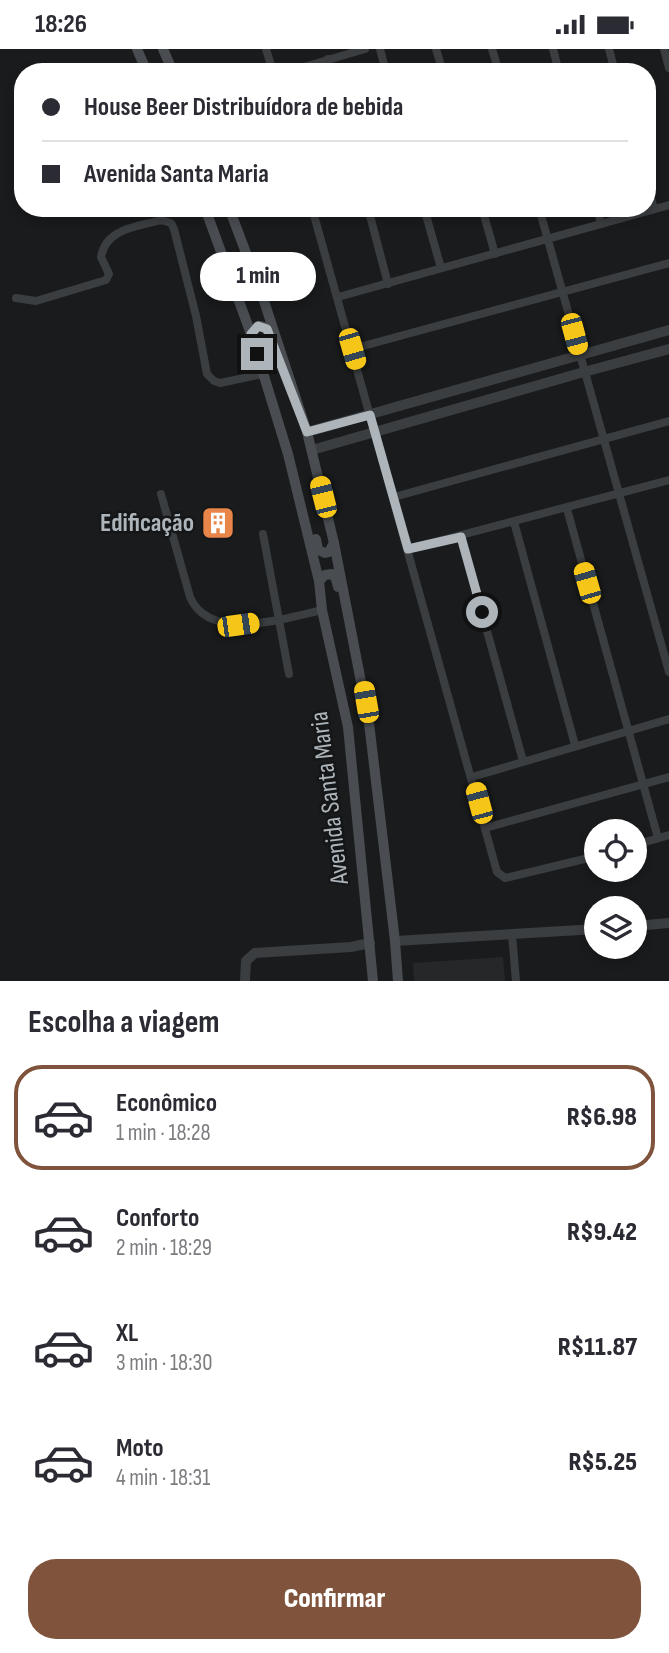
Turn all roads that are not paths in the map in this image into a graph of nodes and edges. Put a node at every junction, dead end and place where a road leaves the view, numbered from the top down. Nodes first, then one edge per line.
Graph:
1 (365, 49) edge
2 (664, 49) edge
3 (328, 59) junction
4 (315, 63) edge
5 (329, 63) edge
6 (669, 68) edge
7 (209, 217) edge
8 (232, 217) edge
9 (315, 217) edge
10 (370, 217) edge
11 (427, 217) edge
12 (485, 217) edge
13 (542, 217) edge
14 (599, 217) edge
15 (626, 217) edge
16 (601, 224) junction
17 (548, 239) junction
18 (495, 254) junction
19 (225, 257) junction
20 (669, 263) edge
21 (441, 268) junction
22 (388, 284) junction
23 (563, 293) junction
24 (262, 295) junction
25 (338, 297) junction
26 (16, 298) dead end
27 (669, 330) edge
28 (251, 334) junction
29 (352, 349) junction
30 (669, 349) edge
31 (580, 355) junction
32 (584, 372) junction
33 (263, 374) junction
34 (288, 379) junction
35 (370, 415) junction
36 (669, 421) edge
37 (307, 432) junction
38 (375, 432) junction
39 (603, 439) junction
40 (312, 450) junction
41 (669, 480) edge
42 (618, 492) junction
43 (161, 494) dead end
44 (394, 497) junction
45 (300, 498) junction
46 (567, 509) junction
47 (514, 522) junction
48 (263, 534) dead end
49 (461, 537) junction
50 (334, 543) junction
51 (408, 549) junction
52 (319, 580) junction
53 (323, 610) junction
54 (279, 620) junction
55 (354, 640) junction
56 (669, 672) edge
57 (289, 674) dead end
58 (669, 719) edge
59 (628, 730) junction
60 (575, 745) junction
61 (523, 761) junction
62 (472, 777) junction
63 (669, 777) edge
64 (643, 784) junction
65 (485, 828) junction
66 (669, 835) edge
67 (658, 838) junction
68 (647, 841) edge
69 (584, 860) edge
70 (669, 923) edge
71 (647, 925) edge
72 (584, 930) edge
73 (512, 935) junction
74 (395, 941) junction
75 (370, 943) junction
76 (371, 960) junction
77 (245, 981) edge
78 (373, 981) edge
79 (381, 981) edge
80 (398, 981) edge
81 (516, 981) edge

1 - 3 street
2 - 6 street
3 - 4 street
3 - 5 street
7 - 19 main road, Avenida Santa Maria
8 - 24 main road, Avenida Santa Maria
9 - 25 street
10 - 22 street
11 - 21 street
12 - 18 street
13 - 17 street
14 - 16 street
15 - 16 street
16 - 17 street
17 - 18 street
17 - 23 street
18 - 21 street
19 - 24 main road
19 - 28 main road, Avenida Santa Maria
20 - 23 street
21 - 22 street
22 - 25 street
23 - 29 street
23 - 31 street
24 - 34 main road, Avenida Santa Maria
25 - 29 street
26 - 33 street
27 - 31 street
28 - 33 main road, Avenida Santa Maria
28 - 34 main road
29 - 35 street
30 - 32 street
31 - 32 street
31 - 35 street
32 - 38 street
32 - 39 street
33 - 45 main road, Avenida Santa Maria
34 - 37 main road, Avenida Santa Maria
35 - 37 street
35 - 38 street
36 - 39 street
37 - 40 main road, Avenida Santa Maria
38 - 40 street
38 - 44 street
39 - 42 street
39 - 44 street
40 - 50 main road, Avenida Santa Maria
41 - 42 street
42 - 46 street
42 - 56 street
43 - 54 street
44 - 51 street
45 - 50 main road
45 - 52 main road, Avenida Santa Maria
46 - 47 street
46 - 59 street
47 - 49 street
47 - 60 street
48 - 54 street
49 - 51 street
49 - 61 street
50 - 55 main road, Avenida Santa Maria
51 - 62 street
52 - 53 main road, Avenida Santa Maria
52 - 55 main road
53 - 54 street
53 - 75 main road, Avenida Santa Maria
54 - 57 street
55 - 74 main road, Avenida Santa Maria
58 - 59 street
59 - 60 street
59 - 64 street
60 - 61 street
61 - 62 street
62 - 65 street
63 - 64 street
64 - 65 street
64 - 67 street
65 - 69 street
66 - 67 street
67 - 68 street
70 - 71 street
72 - 73 street
73 - 74 street
73 - 81 street
74 - 80 main road, Avenida Santa Maria
75 - 76 main road, Avenida Santa Maria
75 - 77 street
76 - 78 main road, Avenida Santa Maria
76 - 79 main road

